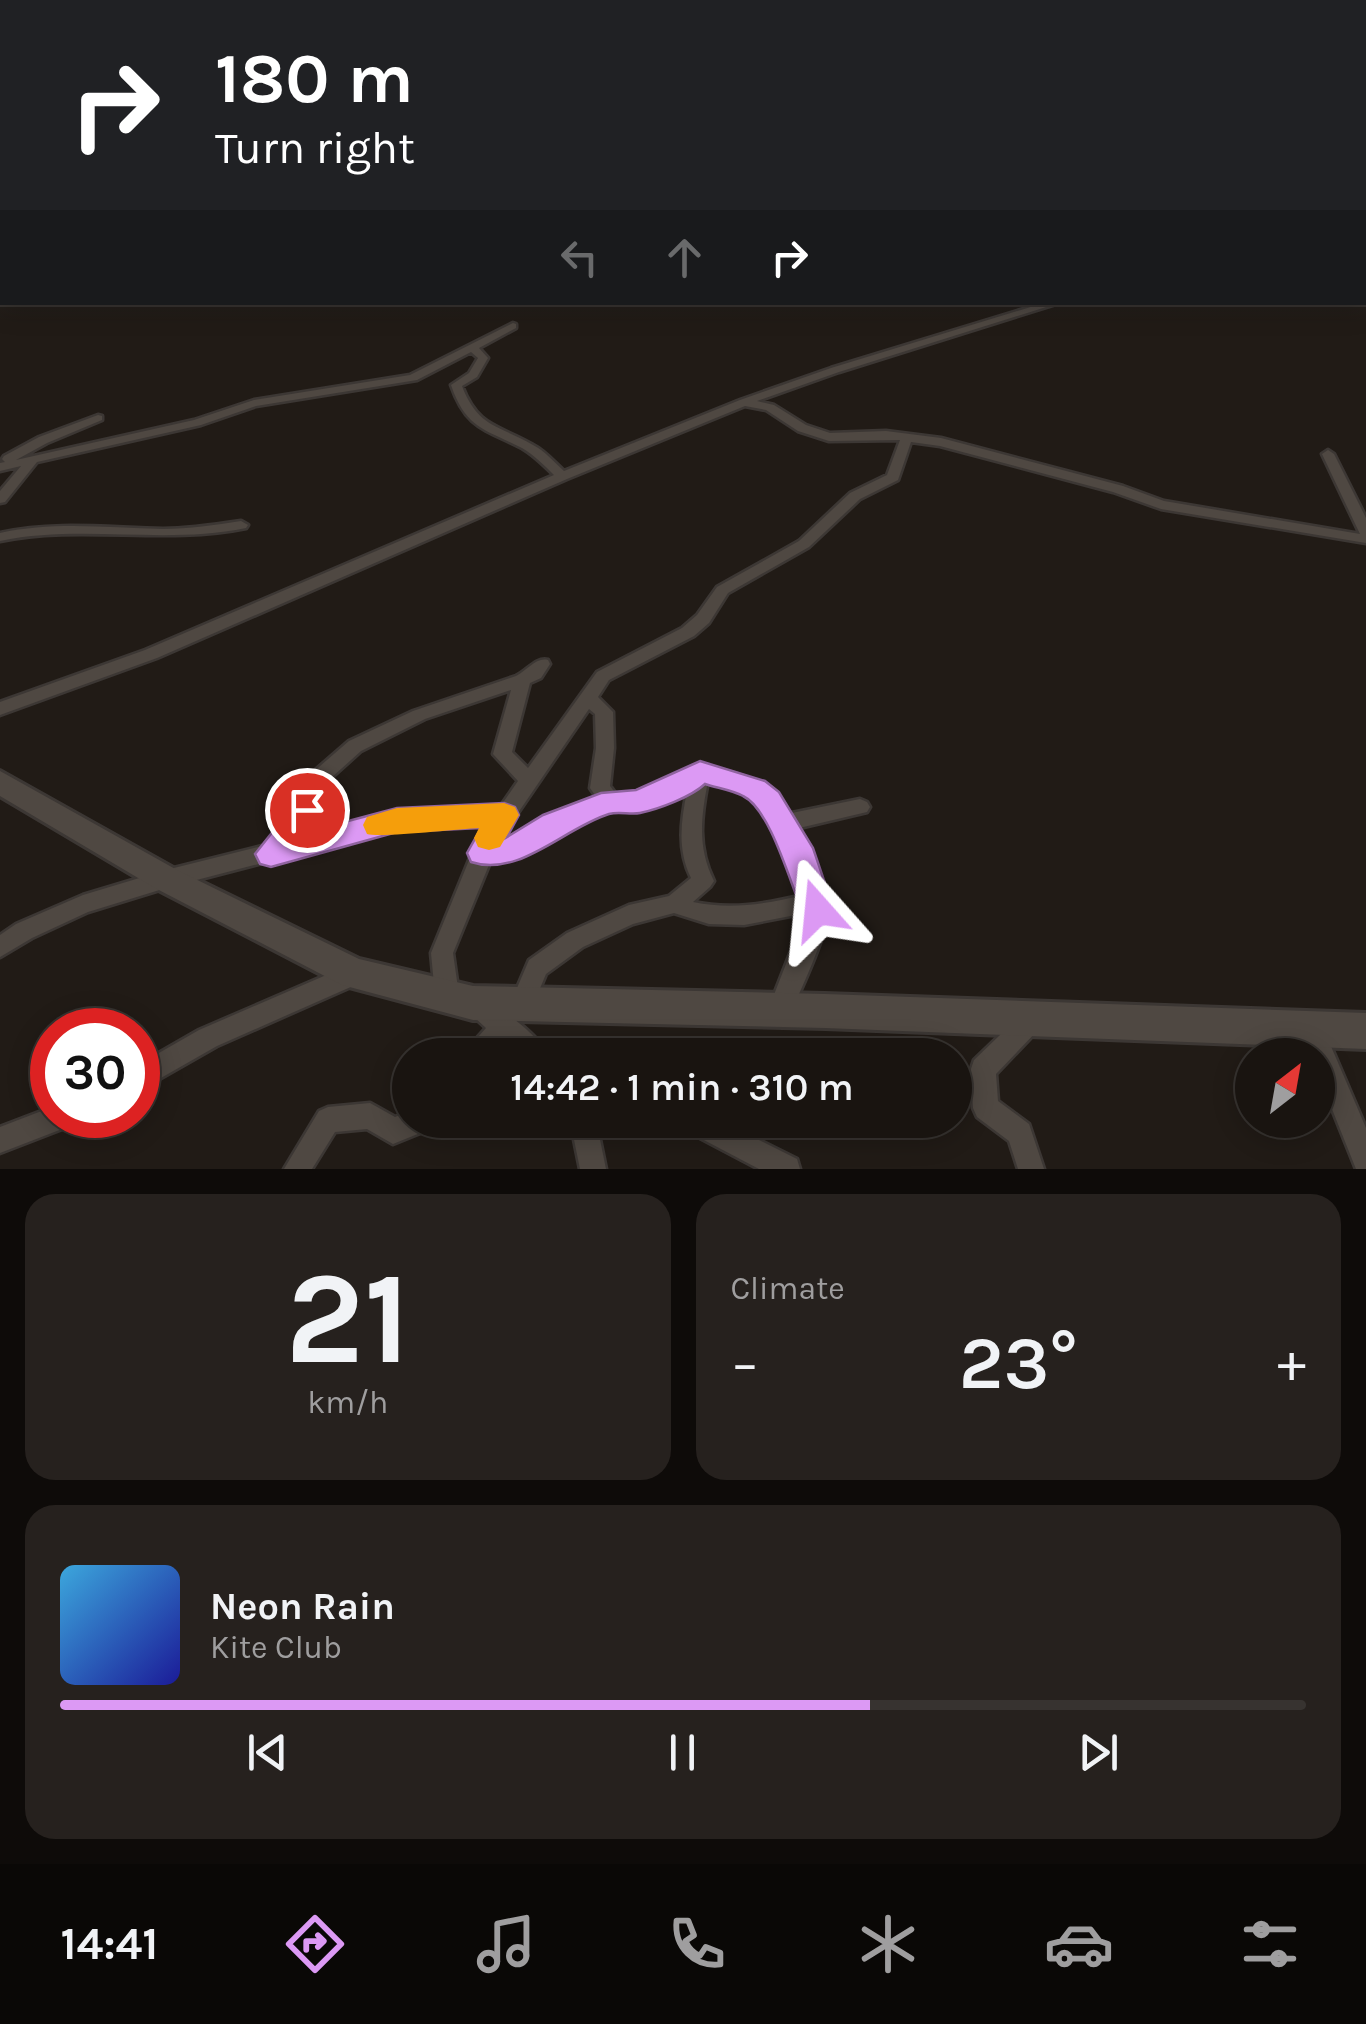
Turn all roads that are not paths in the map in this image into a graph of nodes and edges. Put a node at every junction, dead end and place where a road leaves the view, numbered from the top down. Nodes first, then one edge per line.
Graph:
1 (1048, 305) edge
2 (513, 326) dead end
3 (472, 347) junction
4 (744, 402) junction
5 (98, 418) dead end
6 (907, 436) junction
7 (1328, 454) dead end
8 (34, 458) junction
9 (0, 466) edge
10 (562, 476) junction
11 (0, 499) edge
12 (241, 525) dead end
13 (1366, 536) edge
14 (0, 537) edge
15 (542, 664) dead end
16 (522, 680) junction
17 (588, 698) junction
18 (0, 708) edge
19 (700, 772) junction
20 (529, 780) junction
21 (0, 782) edge
22 (611, 801) junction
23 (860, 806) dead end
24 (504, 815) junction
25 (779, 824) junction
26 (482, 853) junction
27 (271, 854) junction
28 (166, 878) junction
29 (815, 900) junction
30 (675, 904) junction
31 (0, 946) edge
32 (354, 974) junction
33 (460, 1000) junction
34 (780, 1010) junction
35 (513, 1015) junction
36 (1032, 1020) junction
37 (1312, 1031) junction
38 (1366, 1032) edge
39 (493, 1038) edge
40 (526, 1038) edge
41 (160, 1066) edge
42 (30, 1129) edge
43 (392, 1131) edge
44 (586, 1138) edge
45 (727, 1138) edge
46 (0, 1140) edge
47 (1366, 1160) edge
48 (297, 1169) edge
49 (593, 1169) edge
50 (786, 1169) edge
51 (1031, 1169) edge

1 - 4 street
2 - 3 street
3 - 8 street
3 - 10 street
4 - 6 street
4 - 10 street
5 - 9 street
6 - 13 street
6 - 17 street
7 - 13 street
8 - 9 street
8 - 11 street
10 - 18 street
12 - 14 street
15 - 16 street
16 - 20 street
16 - 27 street
17 - 20 street
17 - 22 street
19 - 22 street
19 - 25 street
19 - 30 street
20 - 24 street
21 - 28 street
22 - 26 street
23 - 25 street
24 - 26 street
24 - 27 street
25 - 29 street
26 - 33 street
27 - 28 street
28 - 31 street
28 - 32 street
29 - 30 street
29 - 34 street
30 - 35 street
32 - 33 street
32 - 41 street
33 - 35 street
34 - 35 street
34 - 36 street
35 - 39 street
35 - 40 street
36 - 37 street
36 - 51 street
37 - 38 street
37 - 47 street
42 - 46 street
43 - 48 street
44 - 49 street
45 - 50 street

